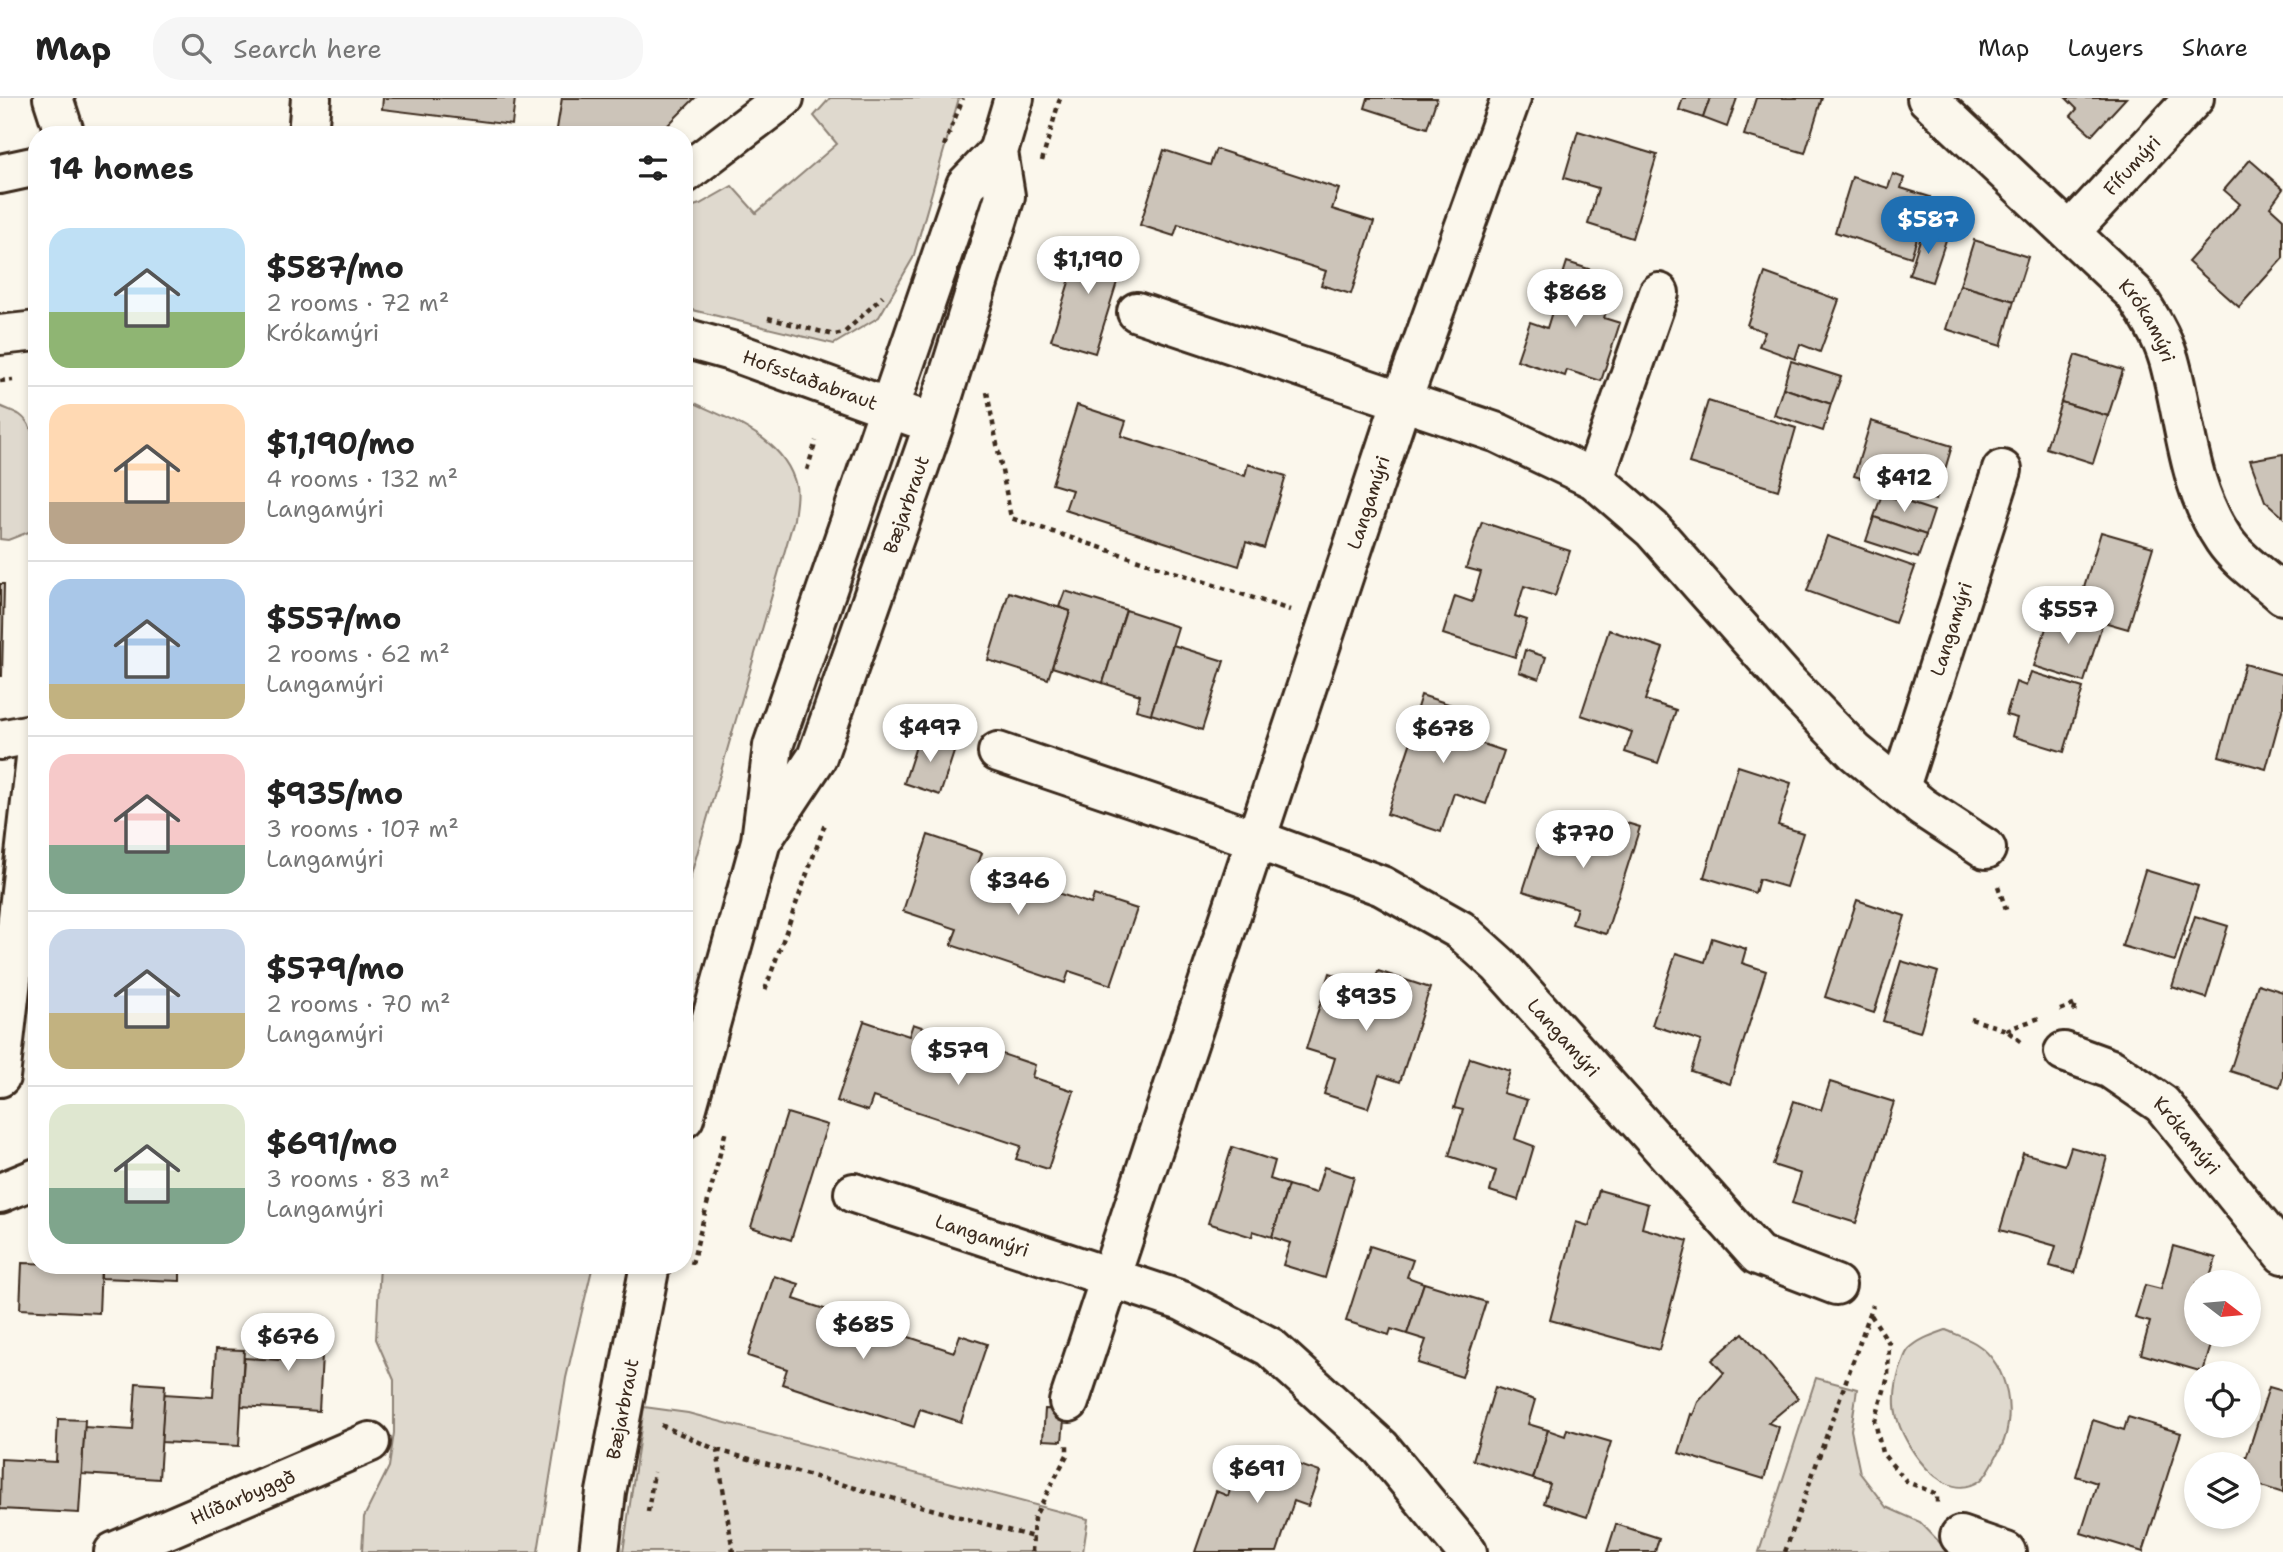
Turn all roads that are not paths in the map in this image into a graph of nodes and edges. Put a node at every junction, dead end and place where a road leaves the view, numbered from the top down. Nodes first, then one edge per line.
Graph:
1 (52, 98) edge
2 (311, 98) edge
3 (784, 98) edge
4 (1014, 98) edge
5 (1511, 98) edge
6 (1927, 98) edge
7 (2194, 98) edge
8 (62, 126) edge
9 (309, 126) edge
10 (998, 152) junction
11 (693, 167) edge
12 (28, 168) edge
13 (0, 174) edge
14 (2070, 232) junction
15 (1659, 293) dead end
16 (1137, 312) dead end
17 (28, 332) edge
18 (0, 335) edge
19 (693, 340) edge
20 (1401, 403) junction
21 (889, 408) junction
22 (934, 424) junction
23 (2002, 470) dead end
24 (1594, 480) junction
25 (2283, 595) edge
26 (0, 740) edge
27 (28, 751) edge
28 (998, 752) dead end
29 (1900, 787) junction
30 (28, 826) edge
31 (1255, 839) junction
32 (761, 841) junction
33 (1986, 849) dead end
34 (2064, 1052) road end
35 (0, 1077) edge
36 (693, 1086) edge
37 (28, 1182) edge
38 (0, 1193) edge
39 (854, 1193) dead end
40 (2283, 1254) edge
41 (648, 1274) edge
42 (1109, 1277) junction
43 (1836, 1285) dead end
44 (1069, 1402) road end
45 (370, 1442) dead end
46 (1960, 1536) dead end
47 (114, 1552) edge
48 (599, 1552) edge
49 (1467, 1552) edge
50 (2006, 1552) edge

1 - 8 street
2 - 9 street
3 - 11 street
4 - 10 street, Bæjarbraut
5 - 20 street, Langamýri
6 - 14 street, Krókamýri
7 - 14 street, Fífumýri
10 - 21 street, Bæjarbraut
10 - 22 street, Bæjarbraut
12 - 13 street
14 - 25 street, Krókamýri
15 - 24 street
16 - 20 street
17 - 18 street
19 - 21 street, Hofsstaðabraut
20 - 24 street
20 - 31 street, Langamýri
21 - 22 street, Hofsstaðabraut
21 - 32 street, Bæjarbraut
22 - 32 street, Bæjarbraut
23 - 29 street, Langamýri
24 - 29 street
26 - 27 street
28 - 31 street, Langamýri
29 - 33 street
30 - 35 street
31 - 42 street, Langamýri
31 - 43 street, Langamýri
32 - 36 street, Bæjarbraut
34 - 40 street, Krókamýri
37 - 38 street
39 - 42 street, Langamýri
41 - 48 street, Bæjarbraut
42 - 44 street, Langamýri
42 - 49 street, Langamýri
45 - 47 street, Hlíðarbyggð
46 - 50 street

